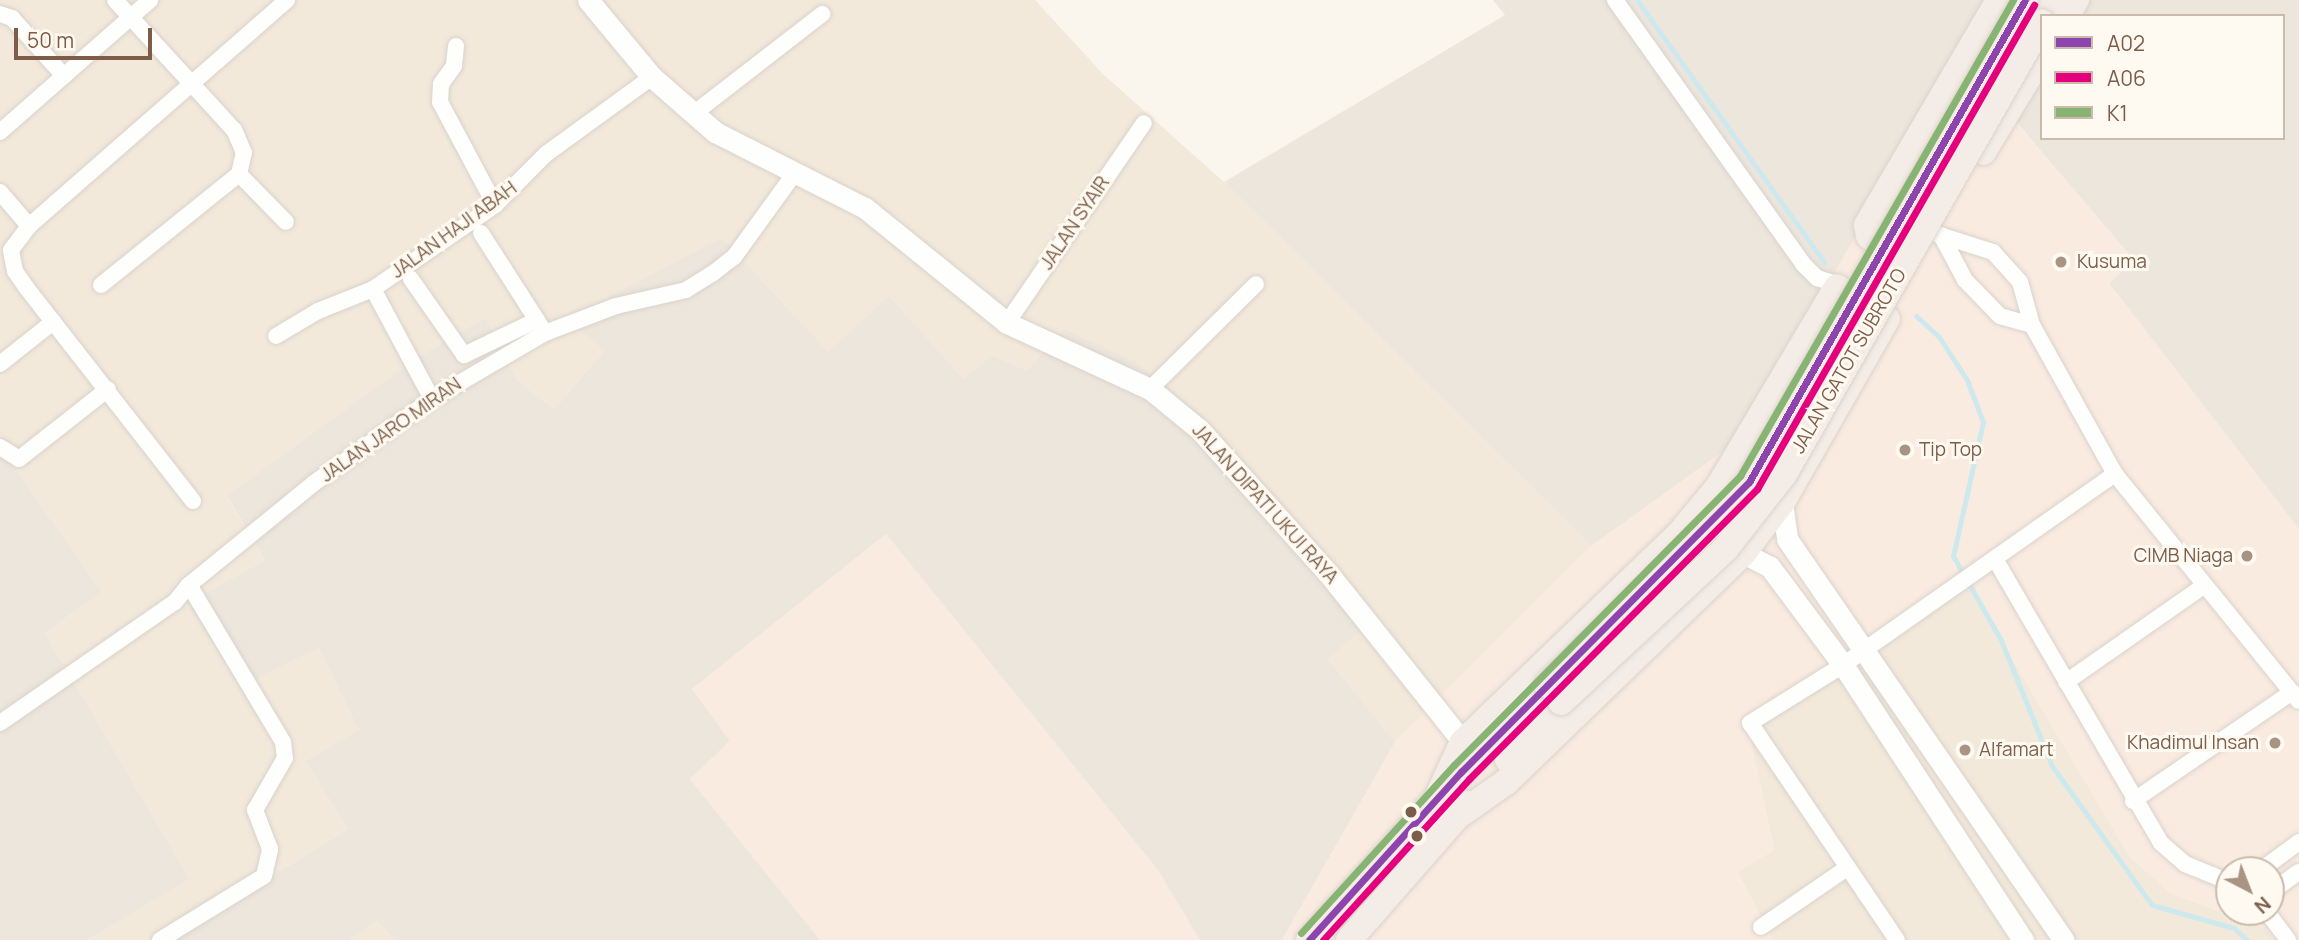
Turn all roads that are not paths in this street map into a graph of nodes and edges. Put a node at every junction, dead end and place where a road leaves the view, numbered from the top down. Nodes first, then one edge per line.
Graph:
1 (114, 0) edge
2 (150, 0) edge
3 (287, 0) edge
4 (588, 0) edge
5 (1615, 0) edge
6 (1998, 0) edge
7 (2025, 0) edge
8 (822, 14) dead end
9 (0, 15) edge
10 (130, 18) junction
11 (2040, 26) edge
12 (456, 46) dead end
13 (2040, 58) edge
14 (64, 76) junction
15 (652, 77) junction
16 (193, 87) junction
17 (692, 114) junction
18 (1144, 123) dead end
19 (0, 132) edge
20 (239, 174) junction
21 (794, 174) junction
22 (0, 192) edge
23 (495, 205) junction
24 (286, 222) dead end
25 (29, 226) junction
26 (481, 233) dead end
27 (1938, 234) junction
28 (1889, 248) junction
29 (411, 279) dead end
30 (1870, 282) junction
31 (1256, 284) dead end
32 (102, 285) dead end
33 (1837, 287) junction
34 (373, 289) junction
35 (52, 322) junction
36 (1007, 323) junction
37 (2032, 325) junction
38 (541, 327) junction
39 (1882, 327) junction
40 (276, 336) dead end
41 (0, 364) edge
42 (108, 389) junction
43 (1150, 389) junction
44 (432, 399) junction
45 (0, 447) edge
46 (2115, 474) junction
47 (193, 501) dead end
48 (1782, 502) junction
49 (1743, 553) junction
50 (1995, 559) junction
51 (189, 585) junction
52 (2205, 585) junction
53 (1864, 650) junction
54 (1843, 665) junction
55 (2066, 682) junction
56 (1554, 694) junction
57 (2295, 696) edge
58 (0, 723) edge
59 (1463, 742) junction
60 (1437, 798) junction
61 (2133, 801) junction
62 (1458, 816) junction
63 (2299, 842) edge
64 (2280, 856) edge
65 (1847, 868) junction
66 (2215, 875) edge
67 (1761, 928) dead end
68 (160, 940) edge
69 (1309, 940) edge
70 (1349, 940) edge
71 (1897, 940) edge
72 (2023, 940) edge
73 (2064, 940) edge

1 - 10 street
2 - 10 street
3 - 16 street
4 - 15 street, JALAN DIPATI UKUI RAYA
5 - 33 street
6 - 28 highway
7 - 56 highway, JALAN GATOT SUBROTO, bridge
8 - 17 street
9 - 14 street
10 - 14 street
10 - 16 street
11 - 56 highway, JALAN GATOT SUBROTO, bridge
12 - 23 street
13 - 27 highway
14 - 19 street
15 - 17 street, JALAN DIPATI UKUI RAYA
15 - 23 street, JALAN HAJI ABAH
16 - 20 street
16 - 25 street
17 - 21 street, JALAN DIPATI UKUI RAYA
18 - 36 street, JALAN SYAIR
20 - 24 street
20 - 32 street
21 - 36 street, JALAN DIPATI UKUI RAYA
21 - 38 street, JALAN JARO MIRAN
22 - 25 street
23 - 34 street, JALAN HAJI ABAH
25 - 35 street
26 - 38 street
27 - 28 street
27 - 37 street
27 - 37 street
27 - 39 highway
28 - 30 street
29 - 38 street
30 - 33 street
30 - 39 highway
31 - 43 street
33 - 59 highway
34 - 40 street, JALAN HAJI ABAH
34 - 44 street
35 - 41 street
35 - 42 street
36 - 43 street, JALAN DIPATI UKUI RAYA
37 - 46 street
38 - 44 street, JALAN JARO MIRAN
39 - 48 highway
42 - 45 street
42 - 47 street
43 - 59 street, JALAN DIPATI UKUI RAYA
44 - 51 street, JALAN JARO MIRAN
46 - 50 street
46 - 52 street
48 - 49 highway
48 - 53 street
49 - 54 street
49 - 62 highway
50 - 53 street
50 - 55 street
51 - 58 street, JALAN JARO MIRAN
51 - 68 street
52 - 55 street
52 - 57 street
53 - 54 street
53 - 73 street
54 - 65 street
54 - 72 street
55 - 61 street
56 - 60 highway, JALAN GATOT SUBROTO
56 - 62 highway, JALAN GATOT SUBROTO
57 - 61 street
59 - 60 highway
60 - 69 highway, JALAN GATOT SUBROTO
61 - 66 street
62 - 70 highway, JALAN GATOT SUBROTO
63 - 64 street
65 - 67 street
65 - 71 street

